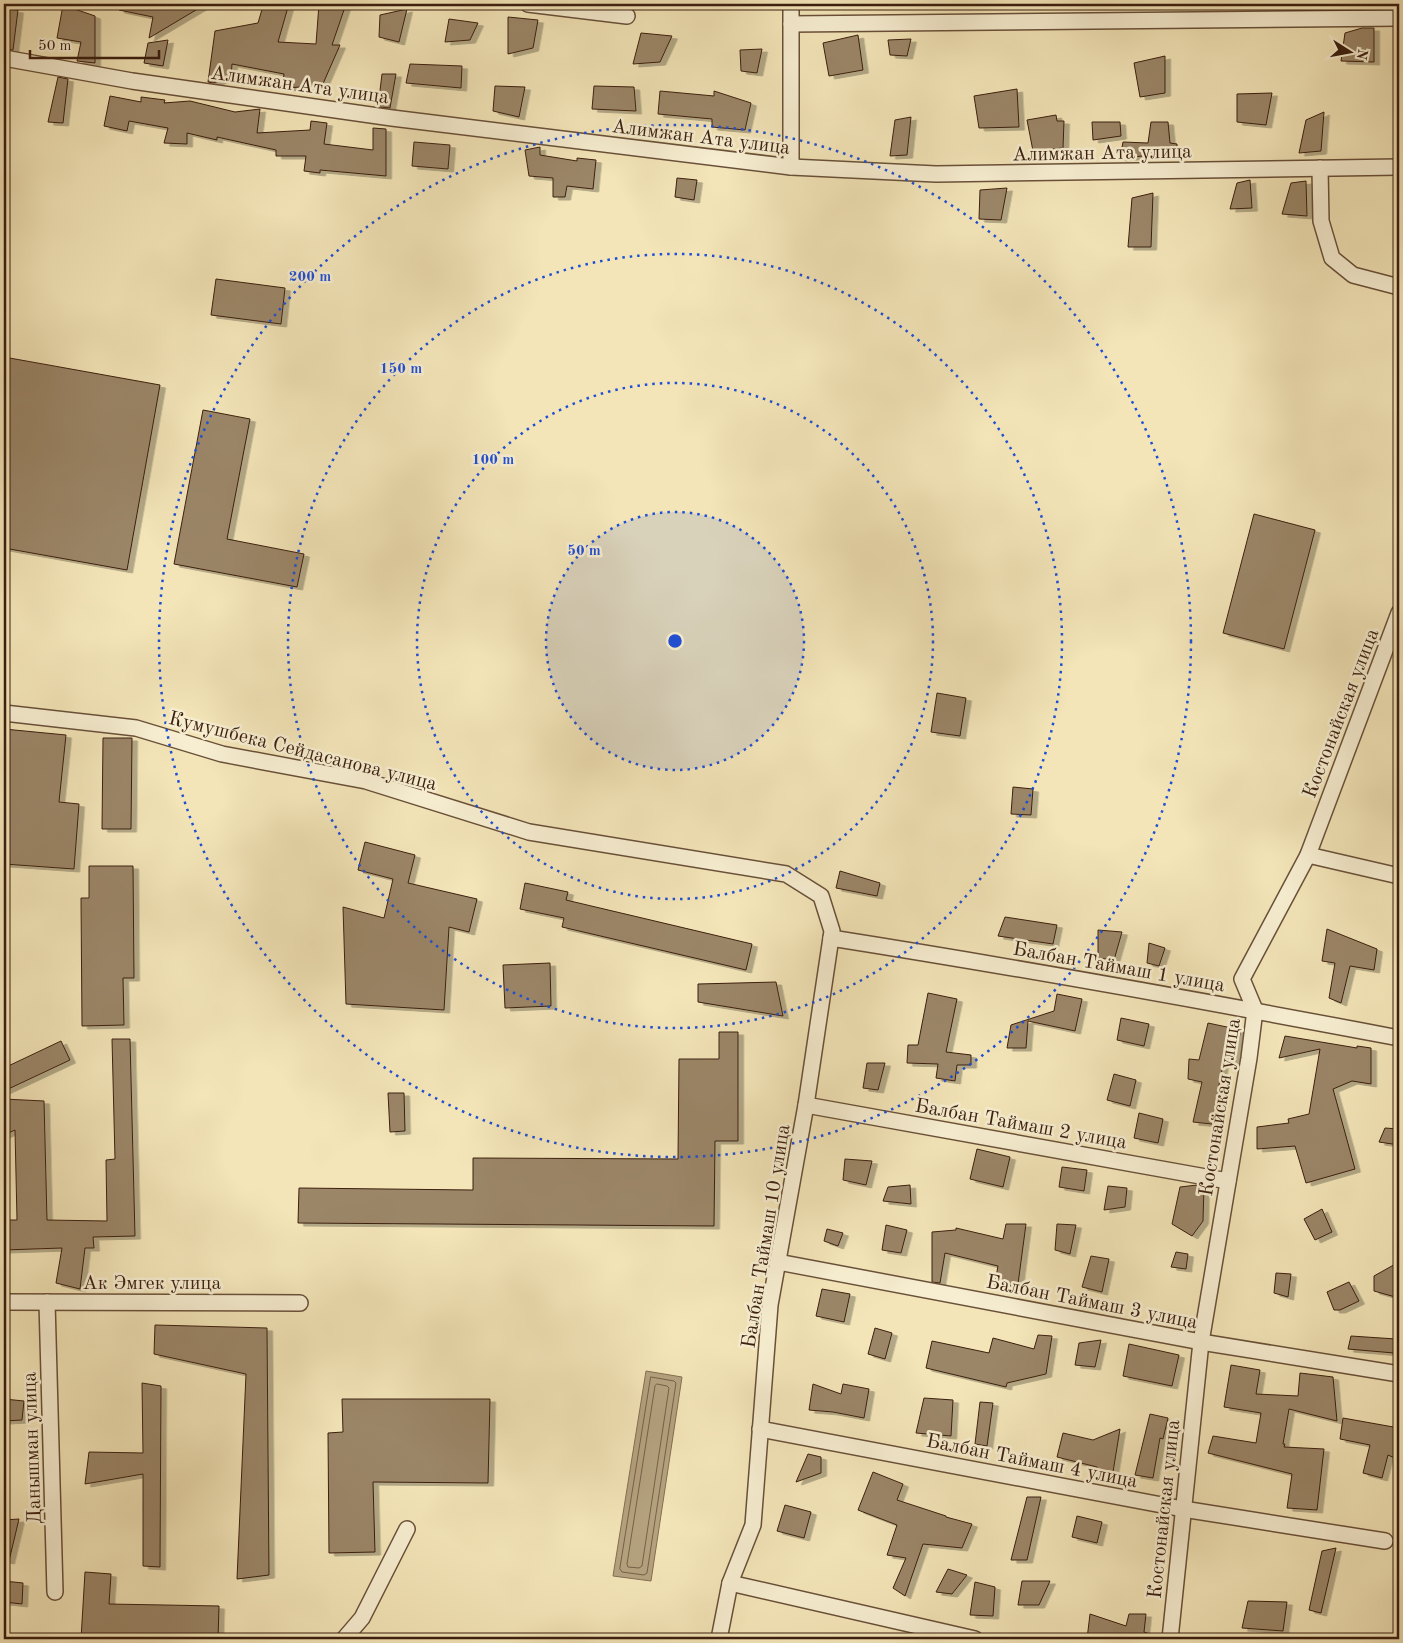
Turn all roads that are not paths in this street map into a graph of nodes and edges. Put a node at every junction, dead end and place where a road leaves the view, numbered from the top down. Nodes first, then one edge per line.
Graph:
1 (528, 4) edge
2 (791, 4) edge
3 (627, 16) dead end
4 (1399, 18) edge
5 (791, 24) junction
6 (4, 58) edge
7 (791, 167) junction
8 (1399, 167) edge
9 (1320, 168) junction
10 (1399, 287) edge
11 (1399, 613) edge
12 (4, 713) edge
13 (1308, 855) junction
14 (1399, 876) edge
15 (821, 896) joint
16 (831, 938) junction
17 (1255, 1010) junction
18 (1399, 1038) edge
19 (806, 1105) junction
20 (1228, 1181) junction
21 (778, 1262) junction
22 (4, 1302) edge
23 (46, 1302) junction
24 (300, 1303) dead end
25 (1201, 1342) junction
26 (1399, 1374) edge
27 (760, 1429) junction
28 (1183, 1509) junction
29 (407, 1529) dead end
30 (1385, 1541) dead end
31 (730, 1583) junction
32 (55, 1592) dead end
33 (344, 1639) edge
34 (719, 1639) edge
35 (975, 1639) edge
36 (1170, 1639) edge

1 - 3 street
2 - 5 street
4 - 5 street
5 - 7 street
6 - 7 street, Алимжан Ата улица
7 - 9 street, Алимжан Ата улица
8 - 9 street, Алимжан Ата улица
9 - 10 street
11 - 13 street, Костонайская улица
12 - 15 street, Кумушбека Сейдасанова улица
13 - 14 street
13 - 17 street, Костонайская улица
15 - 16 street, Балбан Таймаш 10 улица
16 - 17 street, Балбан Таймаш 1 улица
16 - 19 street, Балбан Таймаш 10 улица
17 - 18 street, Балбан Таймаш 1 улица
17 - 20 street, Костонайская улица
19 - 20 street, Балбан Таймаш 2 улица
19 - 21 street, Балбан Таймаш 10 улица
20 - 25 street, Костонайская улица
21 - 25 street, Балбан Таймаш 3 улица
21 - 27 street, Балбан Таймаш 10 улица
22 - 23 street, Ак Эмгек улица
23 - 24 street, Ак Эмгек улица
23 - 32 street, Данышман улица
25 - 26 street, Балбан Таймаш 3 улица
25 - 28 street, Костонайская улица
27 - 28 street, Балбан Таймаш 4 улица
27 - 31 street, Балбан Таймаш 10 улица
28 - 30 street, Балбан Таймаш 4 улица
28 - 36 street, Костонайская улица
29 - 33 street
31 - 34 street, Балбан Таймаш 10 улица
31 - 35 street

